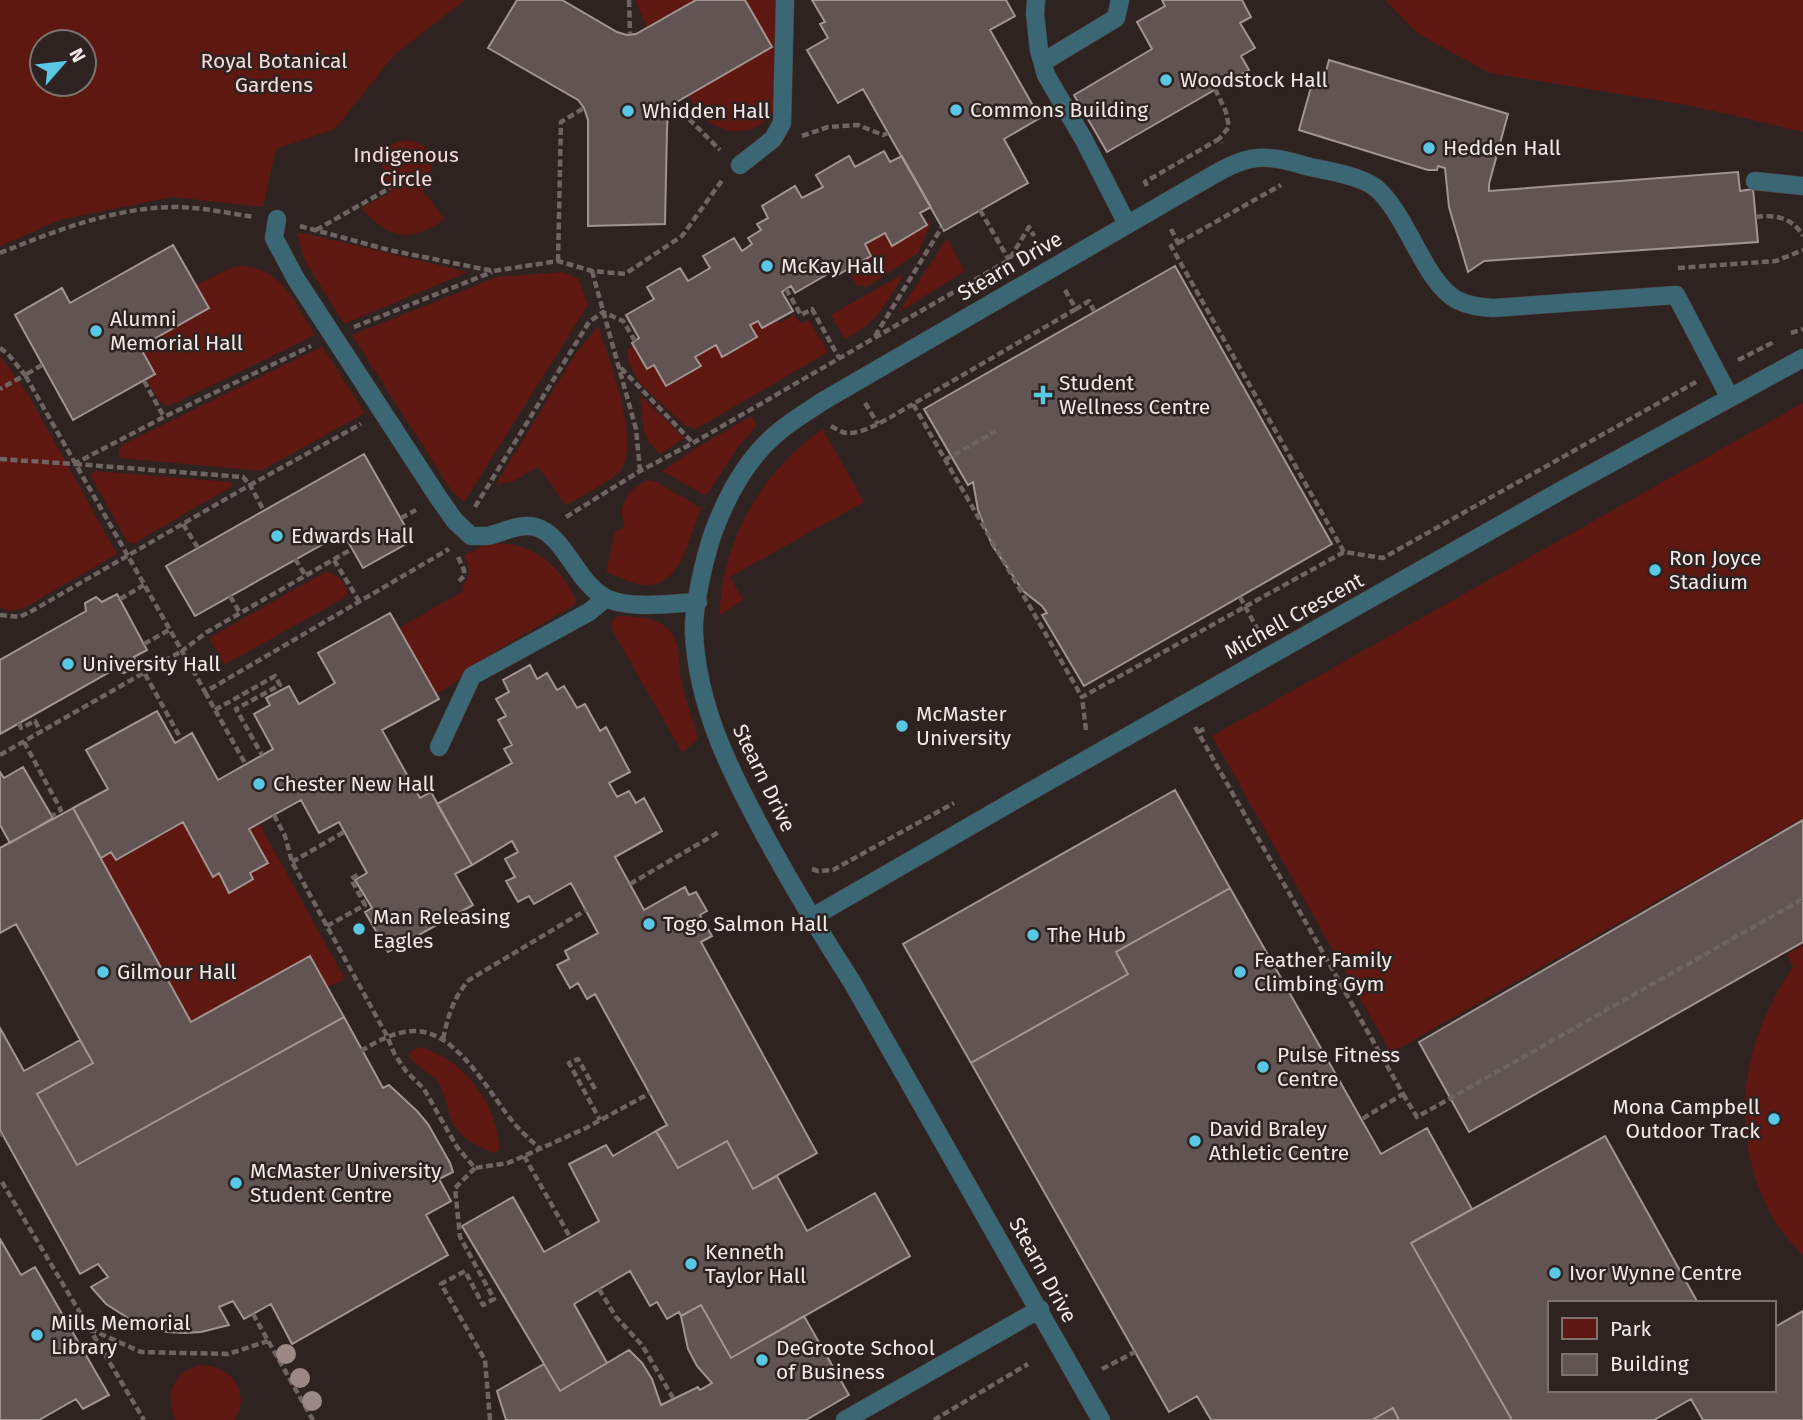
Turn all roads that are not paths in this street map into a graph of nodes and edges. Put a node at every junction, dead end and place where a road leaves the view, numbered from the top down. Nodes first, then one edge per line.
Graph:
1 (785, 0) edge
2 (1036, 0) edge
3 (1120, 0) edge
4 (1044, 62) junction
5 (740, 165) road end
6 (1755, 181) dead end
7 (1803, 186) edge
8 (277, 219) road end
9 (1127, 224) junction
10 (1803, 358) edge
11 (1731, 398) junction
12 (606, 598) junction
13 (698, 602) junction
14 (439, 747) dead end
15 (811, 918) junction
16 (1040, 1309) junction
17 (845, 1420) edge
18 (1101, 1420) edge

1 - 5 lane
2 - 4 lane
3 - 4 lane
4 - 9 lane
6 - 7 lane
8 - 12 lane
9 - 11 lane, Stearn Drive
9 - 13 lane, Stearn Drive
10 - 11 lane, Michell Crescent
11 - 15 lane, Michell Crescent
12 - 13 lane
12 - 14 lane
13 - 15 lane, Stearn Drive
15 - 16 lane, Stearn Drive
16 - 17 lane
16 - 18 lane, Stearn Drive

